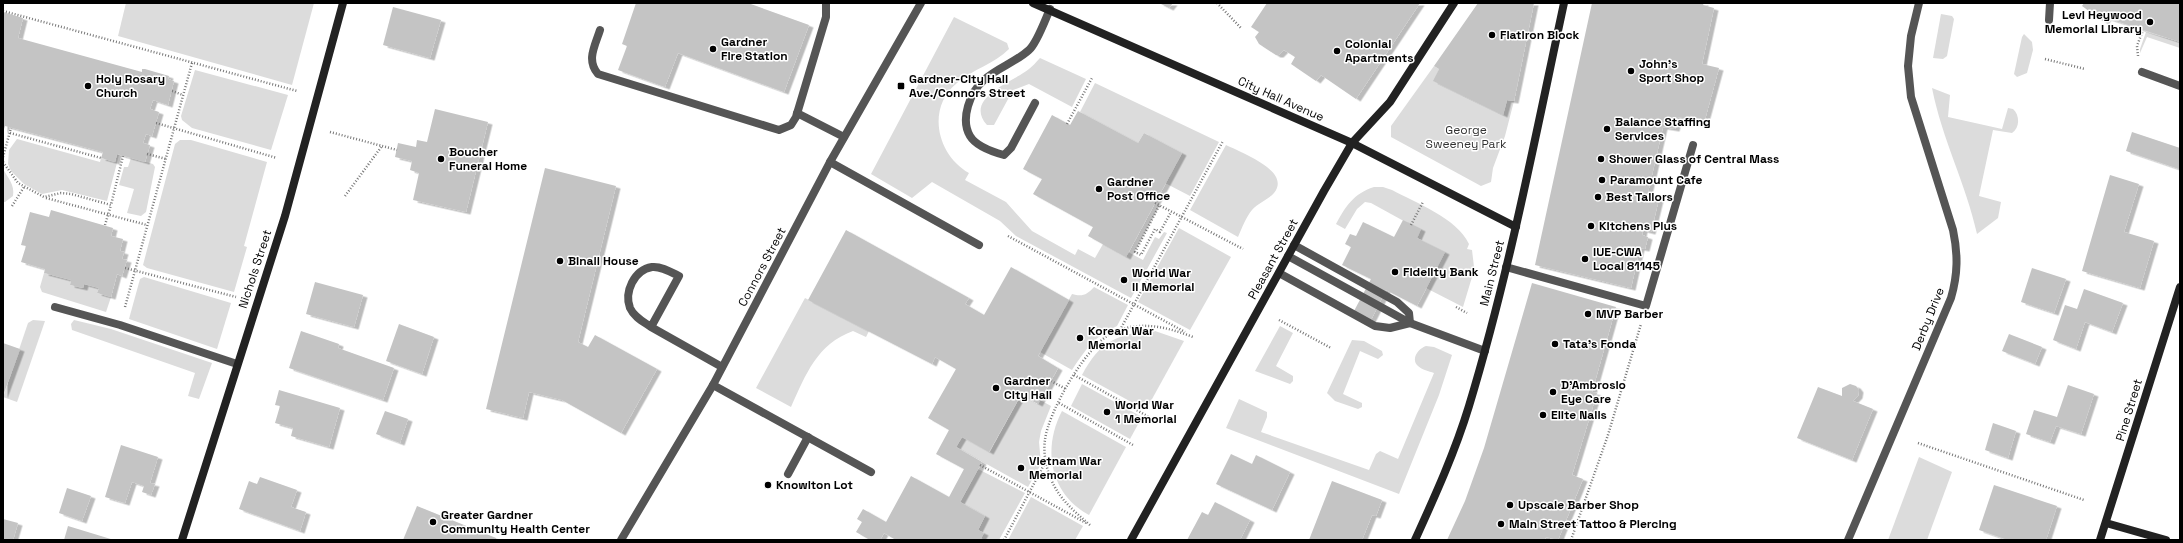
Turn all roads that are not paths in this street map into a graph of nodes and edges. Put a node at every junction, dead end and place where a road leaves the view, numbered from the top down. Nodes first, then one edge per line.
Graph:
1 (343, 3) edge
2 (826, 3) edge
3 (921, 3) edge
4 (1033, 3) edge
5 (1454, 3) edge
6 (1564, 3) edge
7 (1919, 3) edge
8 (2050, 3) edge
9 (1050, 9) junction
10 (2049, 20) dead end
11 (600, 30) dead end
12 (2142, 72) road end
13 (2180, 86) edge
14 (1035, 103) dead end
15 (797, 113) junction
16 (844, 137) junction
17 (1352, 143) junction
18 (1694, 145) dead end
19 (830, 162) junction
20 (1516, 228) junction
21 (979, 245) dead end
22 (1294, 245) junction
23 (1288, 256) junction
24 (1506, 267) junction
25 (1279, 273) junction
26 (2180, 287) edge
27 (55, 307) dead end
28 (1410, 323) junction
29 (651, 326) junction
30 (1485, 351) junction
31 (237, 364) junction
32 (722, 367) junction
33 (713, 385) junction
34 (808, 437) junction
35 (871, 472) dead end
36 (788, 474) dead end
37 (2106, 523) junction
38 (182, 540) edge
39 (621, 540) edge
40 (1132, 540) edge
41 (1415, 540) edge
42 (1848, 540) edge
43 (2100, 540) edge
44 (2166, 540) edge

1 - 31 street, Nichols Street
2 - 15 street
3 - 16 street, Connors Street
4 - 9 street, City Hall Avenue
5 - 17 street, Pleasant Street
6 - 20 street, Main Street
7 - 42 street, Derby Drive
8 - 10 street
9 - 14 street
9 - 17 street, City Hall Avenue
11 - 15 street
12 - 13 street
15 - 16 street
16 - 19 street, Connors Street
17 - 20 street, City Hall Avenue
17 - 22 street, Pleasant Street
18 - 24 street
19 - 21 street
19 - 32 street, Connors Street
20 - 24 street, Main Street
22 - 23 street, Pleasant Street
22 - 28 street
23 - 25 street, Pleasant Street
23 - 28 street
24 - 30 street, Main Street
25 - 28 street
25 - 40 street, Pleasant Street
26 - 37 street, Pine Street
27 - 31 street
28 - 30 street
29 - 29 street
29 - 32 street
30 - 41 street, Main Street
31 - 38 street, Nichols Street
32 - 33 street, Connors Street
33 - 34 street
33 - 39 street, Connors Street
34 - 35 street
34 - 36 street
37 - 43 street, Pine Street
37 - 44 street

